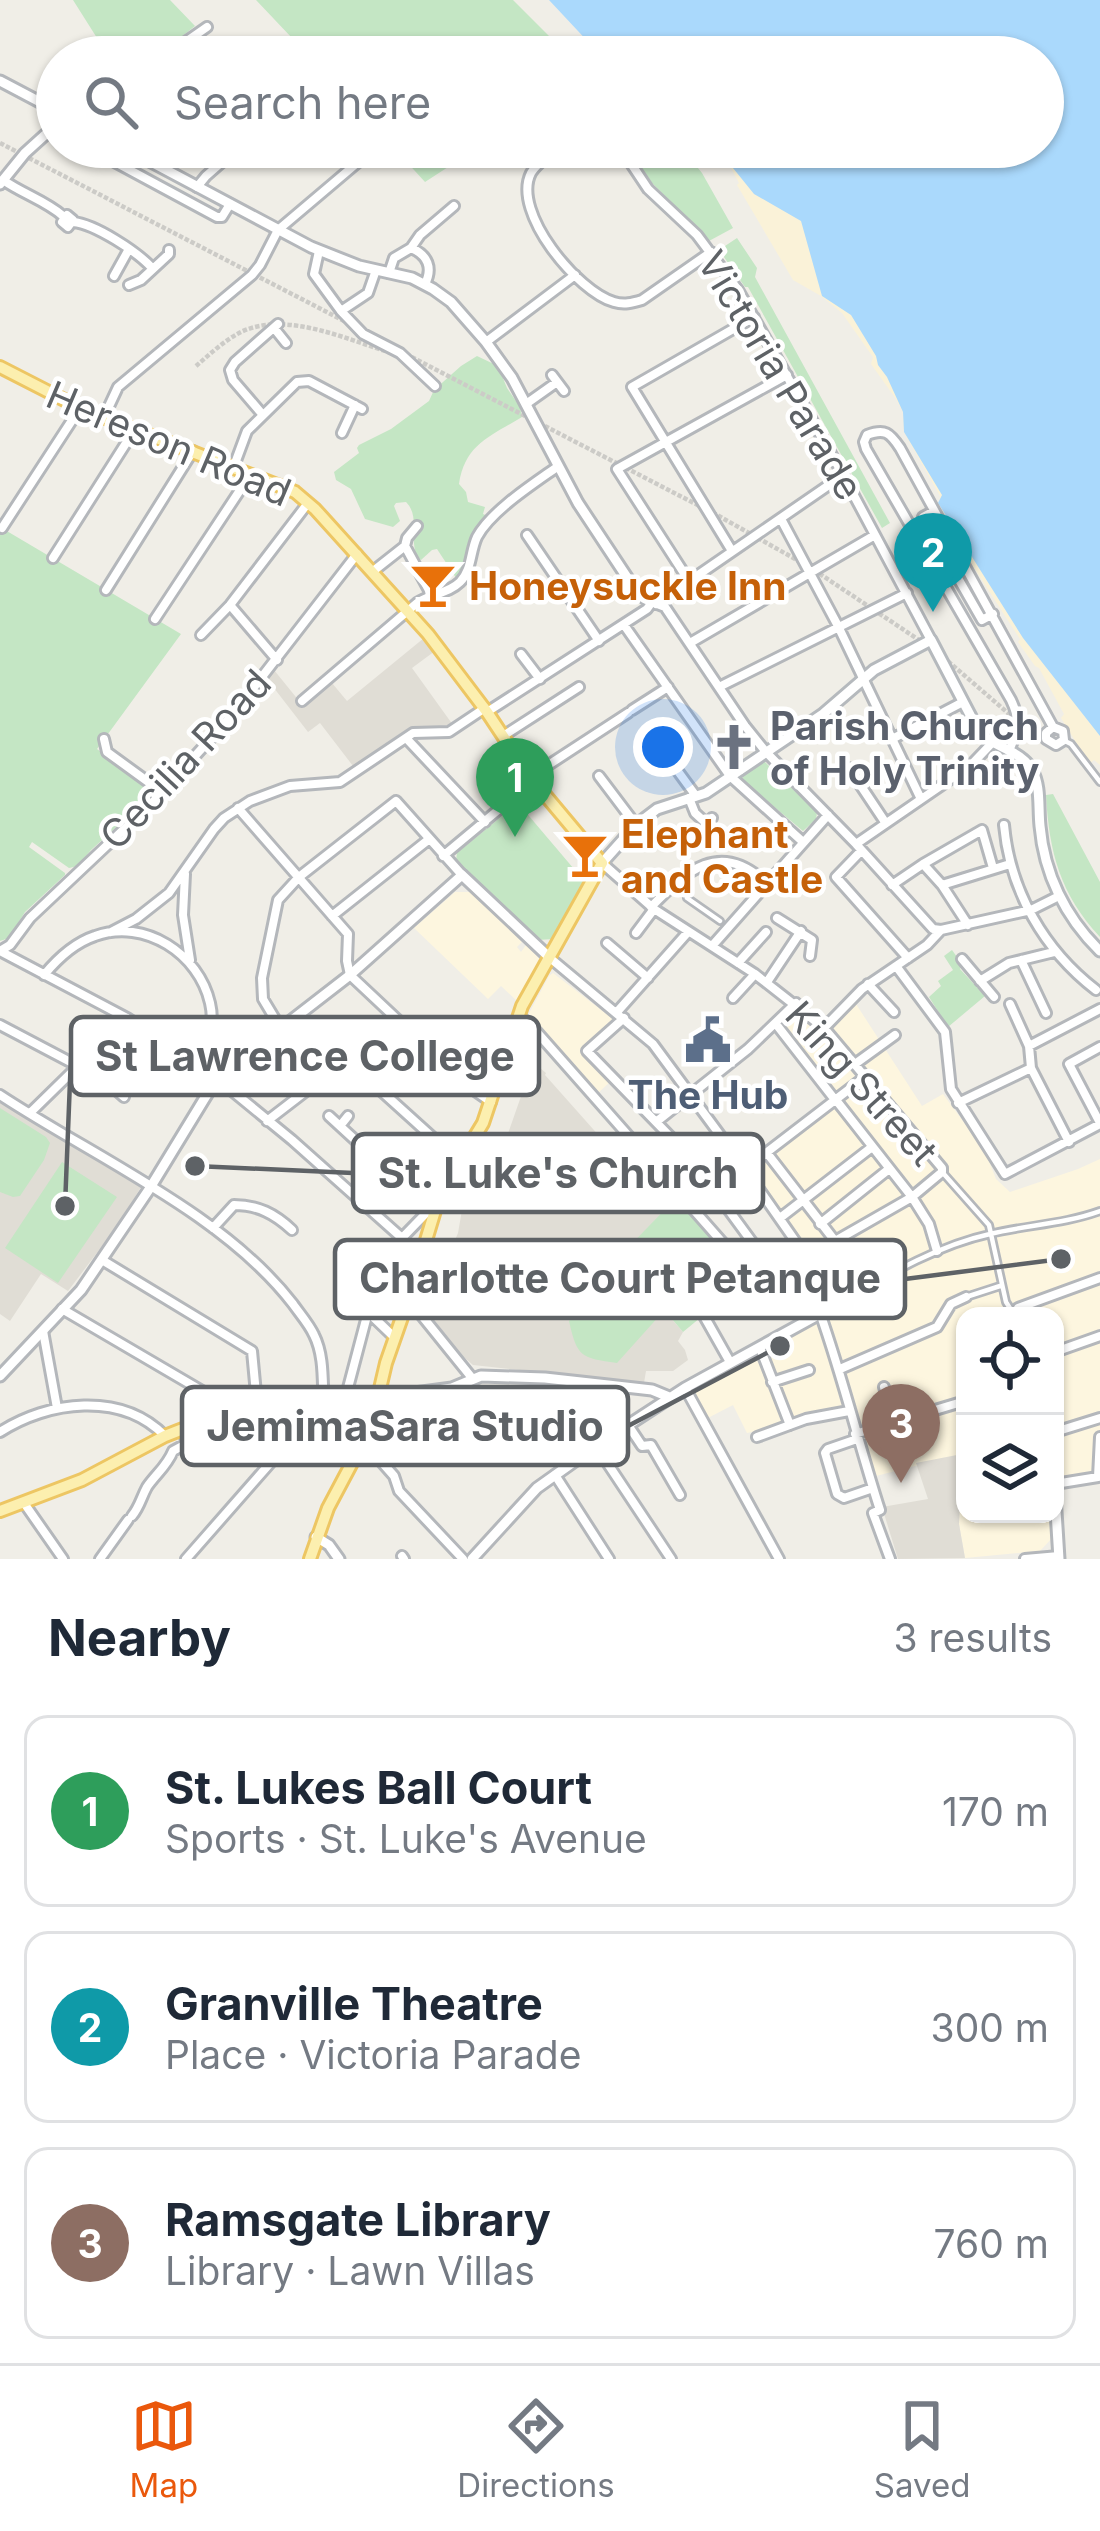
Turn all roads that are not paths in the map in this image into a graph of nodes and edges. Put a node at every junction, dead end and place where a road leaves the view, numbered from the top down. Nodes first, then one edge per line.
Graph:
1 (207, 27) dead end
2 (194, 36) edge
3 (0, 81) edge
4 (36, 100) edge
5 (36, 143) edge
6 (128, 168) edge
7 (161, 168) edge
8 (215, 168) edge
9 (351, 168) edge
10 (537, 168) edge
11 (634, 168) edge
12 (2, 182) edge
13 (197, 187) junction
14 (230, 204) junction
15 (454, 206) dead end
16 (278, 230) junction
17 (411, 248) junction
18 (129, 249) junction
19 (169, 250) dead end
20 (319, 251) junction
21 (711, 252) junction
22 (153, 269) junction
23 (376, 270) junction
24 (388, 273) junction
25 (575, 275) junction
26 (114, 276) dead end
27 (425, 284) junction
28 (129, 285) dead end
29 (341, 311) junction
30 (754, 316) junction
31 (486, 342) junction
32 (286, 343) dead end
33 (0, 367) edge
34 (787, 375) junction
35 (435, 386) dead end
36 (564, 392) dead end
37 (526, 404) junction
38 (80, 408) junction
39 (263, 415) junction
40 (104, 417) junction
41 (135, 429) junction
42 (342, 433) dead end
43 (665, 443) junction
44 (193, 451) junction
45 (234, 466) junction
46 (557, 466) junction
47 (251, 473) junction
48 (842, 476) junction
49 (308, 503) junction
50 (781, 519) junction
51 (417, 526) dead end
52 (2, 528) edge
53 (527, 535) dead end
54 (875, 535) junction
55 (405, 546) junction
56 (732, 551) junction
57 (357, 554) junction
58 (53, 558) dead end
59 (372, 572) junction
60 (808, 574) junction
61 (689, 580) junction
62 (106, 590) dead end
63 (907, 593) junction
64 (431, 594) junction
65 (654, 603) junction
66 (230, 605) junction
67 (409, 611) junction
68 (155, 619) dead end
69 (623, 625) junction
70 (838, 626) junction
71 (201, 635) dead end
72 (931, 640) junction
73 (599, 641) junction
74 (690, 643) junction
75 (520, 654) dead end
76 (277, 660) junction
77 (540, 679) junction
78 (863, 681) junction
79 (579, 687) dead end
80 (668, 687) junction
81 (719, 687) junction
82 (302, 701) dead end
83 (963, 702) junction
84 (486, 710) junction
85 (1053, 727) junction
86 (503, 736) junction
87 (406, 738) junction
88 (104, 740) dead end
89 (892, 740) junction
90 (1064, 740) junction
91 (992, 743) junction
92 (1009, 751) junction
93 (766, 752) junction
94 (657, 754) dead end
95 (849, 768) dead end
96 (599, 776) dead end
97 (730, 776) junction
98 (531, 780) junction
99 (1100, 782) edge
100 (162, 792) junction
101 (692, 797) junction
102 (920, 797) junction
103 (238, 808) junction
104 (828, 815) junction
105 (712, 818) dead end
106 (485, 822) junction
107 (885, 822) junction
108 (637, 825) junction
109 (1004, 825) dead end
110 (428, 839) junction
111 (803, 842) junction
112 (859, 847) junction
113 (443, 856) junction
114 (602, 863) junction
115 (923, 864) junction
116 (1010, 864) junction
117 (993, 868) junction
118 (184, 874) junction
119 (462, 875) junction
120 (299, 878) junction
121 (766, 883) junction
122 (892, 885) junction
123 (942, 885) junction
124 (1059, 896) junction
125 (687, 898) dead end
126 (652, 908) junction
127 (1031, 910) junction
128 (332, 916) junction
129 (777, 918) dead end
130 (720, 921) dead end
131 (968, 925) junction
132 (940, 930) junction
133 (111, 932) junction
134 (688, 932) junction
135 (766, 932) dead end
136 (801, 932) junction
137 (636, 934) dead end
138 (607, 943) dead end
139 (712, 946) junction
140 (0, 951) edge
141 (1100, 951) edge
142 (1054, 952) junction
143 (810, 956) dead end
144 (550, 958) junction
145 (908, 958) junction
146 (962, 958) dead end
147 (1021, 960) junction
148 (190, 962) junction
149 (738, 963) junction
150 (896, 966) junction
151 (755, 974) junction
152 (44, 975) junction
153 (350, 975) junction
154 (648, 978) junction
155 (980, 981) junction
156 (767, 982) junction
157 (868, 984) junction
158 (1096, 990) dead end
159 (733, 994) dead end
160 (994, 997) dead end
161 (796, 1003) junction
162 (1010, 1004) dead end
163 (1100, 1010) edge
164 (894, 1012) dead end
165 (1046, 1013) dead end
166 (621, 1015) junction
167 (1015, 1015) junction
168 (518, 1017) junction
169 (127, 1018) junction
170 (397, 1021) junction
171 (1003, 1021) dead end
172 (776, 1024) junction
173 (0, 1025) edge
174 (824, 1028) junction
175 (282, 1030) junction
176 (895, 1035) dead end
177 (1029, 1046) junction
178 (1100, 1047) edge
179 (347, 1060) junction
180 (80, 1063) junction
181 (855, 1064) junction
182 (202, 1067) junction
183 (1031, 1067) junction
184 (865, 1077) junction
185 (218, 1078) junction
186 (0, 1095) edge
187 (692, 1095) junction
188 (124, 1097) dead end
189 (834, 1098) junction
190 (490, 1102) junction
191 (958, 1103) junction
192 (30, 1113) junction
193 (328, 1116) dead end
194 (348, 1116) dead end
195 (267, 1121) junction
196 (656, 1122) junction
197 (1100, 1124) edge
198 (340, 1126) junction
199 (1069, 1142) junction
200 (872, 1147) junction
201 (767, 1153) junction
202 (463, 1159) junction
203 (746, 1169) junction
204 (889, 1169) junction
205 (942, 1172) junction
206 (150, 1188) junction
207 (912, 1197) junction
208 (802, 1201) junction
209 (433, 1205) junction
210 (1100, 1210) edge
211 (779, 1218) junction
212 (820, 1224) junction
213 (213, 1228) junction
214 (292, 1230) dead end
215 (992, 1233) junction
216 (835, 1241) junction
217 (937, 1251) junction
218 (807, 1258) junction
219 (102, 1260) junction
220 (777, 1276) junction
221 (1100, 1278) edge
222 (760, 1285) junction
223 (1002, 1286) junction
224 (966, 1297) joint
225 (407, 1303) junction
226 (836, 1305) junction
227 (1009, 1307) edge
228 (1021, 1307) edge
229 (62, 1309) junction
230 (820, 1313) junction
231 (43, 1330) junction
232 (1100, 1336) edge
233 (394, 1337) junction
234 (760, 1348) junction
235 (1064, 1349) edge
236 (730, 1362) junction
237 (840, 1369) junction
238 (809, 1370) dead end
239 (0, 1376) edge
240 (472, 1378) junction
241 (772, 1382) junction
242 (884, 1387) dead end
243 (685, 1388) junction
244 (413, 1392) junction
245 (669, 1397) junction
246 (377, 1398) junction
247 (956, 1404) edge
248 (334, 1405) junction
249 (57, 1408) junction
250 (849, 1411) junction
251 (286, 1413) junction
252 (258, 1415) junction
253 (233, 1418) junction
254 (1100, 1418) edge
255 (336, 1420) junction
256 (894, 1423) junction
257 (628, 1425) junction
258 (790, 1425) junction
259 (184, 1428) junction
260 (1064, 1429) edge
261 (0, 1432) edge
262 (165, 1436) junction
263 (757, 1437) dead end
264 (856, 1437) junction
265 (1099, 1438) edge
266 (284, 1441) junction
267 (364, 1442) junction
268 (596, 1446) junction
269 (406, 1449) dead end
270 (555, 1475) junction
271 (1099, 1478) edge
272 (1064, 1483) edge
273 (873, 1488) junction
274 (680, 1495) dead end
275 (25, 1503) junction
276 (0, 1511) edge
277 (1057, 1523) edge
278 (316, 1538) junction
279 (60, 1558) edge
280 (1059, 1558) edge
281 (100, 1559) edge
282 (186, 1559) edge
283 (310, 1559) edge
284 (339, 1559) edge
285 (467, 1559) edge
286 (609, 1559) edge
287 (671, 1559) edge
288 (779, 1559) edge
289 (890, 1559) edge
290 (1025, 1559) edge

1 - 2 street
3 - 4 street
5 - 12 street
6 - 14 street
7 - 13 street
8 - 13 street
9 - 16 street
10 - 25 street
11 - 21 street, Victoria Parade
12 - 18 street
13 - 14 street
14 - 16 street
15 - 17 street
16 - 20 street
16 - 40 street
17 - 24 street
17 - 27 street
18 - 22 street
18 - 26 street
19 - 22 street
20 - 23 street
20 - 29 street
21 - 25 street
21 - 30 street, Victoria Parade
22 - 28 street
23 - 24 street
23 - 29 street
24 - 27 street
25 - 31 street
27 - 31 street
29 - 35 street
30 - 34 street, Victoria Parade
30 - 43 street
31 - 37 street
32 - 39 street
33 - 38 main road, Hereson Road
34 - 43 street
34 - 48 street, Victoria Parade
36 - 37 street
37 - 46 street
38 - 40 main road, Hereson Road
38 - 52 street
39 - 42 street
39 - 45 street
40 - 41 main road, Hereson Road
41 - 44 main road, Hereson Road
41 - 58 street
43 - 56 street
43 - 61 street
44 - 45 main road, Hereson Road
44 - 62 street
45 - 47 main road, Hereson Road
46 - 64 street
46 - 65 street
47 - 49 main road, Hereson Road
47 - 68 street
48 - 50 street
48 - 54 street, Victoria Parade
49 - 57 main road, Hereson Road
49 - 66 street
50 - 56 street
50 - 60 street
51 - 55 street
53 - 73 street
54 - 60 street
54 - 63 street, Victoria Parade
55 - 59 street
55 - 64 street
56 - 61 street
57 - 59 main road, Hereson Road
57 - 76 street, Cecilia Road
59 - 67 main road, Hereson Road
60 - 70 street
60 - 74 street
61 - 65 street
63 - 70 street
63 - 72 street, Victoria Parade
64 - 67 street
65 - 69 street
65 - 74 street
66 - 71 street
66 - 76 street
67 - 82 street
67 - 84 main road, Hereson Road
69 - 73 street
69 - 80 street
70 - 78 street
70 - 81 street
72 - 78 street
72 - 83 street, Victoria Parade
73 - 77 street
74 - 81 street
75 - 77 street
76 - 100 street, Cecilia Road
77 - 84 street
78 - 89 street
78 - 93 street
79 - 86 street
80 - 97 street
80 - 98 street
81 - 93 street
83 - 89 street
83 - 91 street, Victoria Parade
84 - 86 main road, Hereson Road
84 - 87 street
85 - 90 street
85 - 90 street
85 - 92 street
86 - 98 main road, Hereson Road
87 - 103 street
87 - 106 street
88 - 100 street
89 - 102 street
90 - 99 street
91 - 92 street
91 - 102 street
92 - 124 street
93 - 97 street
93 - 104 street
94 - 101 street
95 - 107 street
96 - 108 street
97 - 101 street
97 - 111 street
98 - 106 street
98 - 114 main road, Hereson Road
100 - 140 street, Cecilia Road
101 - 105 street
101 - 108 street
102 - 107 street
103 - 118 street
103 - 120 street
104 - 111 street
104 - 112 street
106 - 113 street
107 - 112 street
108 - 114 street
109 - 116 street
110 - 113 street
110 - 120 street
110 - 128 street
111 - 121 street
112 - 122 street
112 - 145 street
113 - 119 street
114 - 126 street, King Street
114 - 144 main road
115 - 117 street
115 - 122 street
115 - 123 street
116 - 117 street
116 - 127 street
117 - 123 street
118 - 133 street
118 - 148 street
119 - 144 street
119 - 153 street
120 - 128 street
120 - 175 street
121 - 126 street
121 - 139 street
122 - 132 street
123 - 131 street
124 - 127 street
124 - 141 street
125 - 130 street
126 - 134 street, King Street
126 - 137 street
127 - 131 street
127 - 142 street
128 - 153 street
129 - 136 street
131 - 132 street
132 - 145 street
133 - 148 street
133 - 152 street
134 - 139 street, King Street
134 - 154 street
135 - 149 street
136 - 143 street
136 - 156 street
138 - 154 street
139 - 149 street, King Street
140 - 152 street
142 - 147 street
142 - 158 street
144 - 166 street
144 - 168 main road
145 - 150 street
146 - 155 street
147 - 155 street
147 - 165 street
148 - 182 street
149 - 151 street, King Street
150 - 157 street
150 - 191 street
151 - 156 street, King Street
151 - 159 street
152 - 169 street
153 - 170 street
153 - 175 street
154 - 166 street
155 - 160 street
156 - 161 street, King Street
157 - 164 street
157 - 174 street
161 - 172 street
161 - 174 street, King Street
162 - 167 street
163 - 177 street
166 - 187 street
166 - 196 street
167 - 171 street
167 - 177 street
168 - 190 main road
168 - 222 street
169 - 180 street
169 - 182 street
170 - 179 street
170 - 190 street
172 - 187 street
172 - 189 street
173 - 180 street
174 - 181 street, King Street
175 - 185 street
176 - 181 street
177 - 183 street
178 - 197 street
179 - 195 street
179 - 202 street
180 - 188 street
180 - 192 street
181 - 184 street, King Street
182 - 185 street
183 - 191 street
183 - 199 street
184 - 189 street
184 - 205 street, King Street
185 - 195 street
185 - 206 street
186 - 192 street
187 - 196 street
187 - 203 street
189 - 200 street
189 - 201 street
190 - 202 main road
191 - 199 street
192 - 206 street
193 - 198 street
194 - 198 street
195 - 209 street
196 - 220 street
197 - 199 street
198 - 209 street
200 - 204 street
200 - 208 street
201 - 203 street
201 - 208 street
202 - 209 main road
203 - 211 street
204 - 207 street
204 - 212 street
205 - 207 street
205 - 215 street, King Street
206 - 213 street
206 - 219 street
207 - 216 street
207 - 217 street
208 - 211 street
208 - 212 street
209 - 225 main road
210 - 215 street
211 - 218 street
212 - 216 street
213 - 214 street
213 - 248 street
215 - 217 street
215 - 223 street
216 - 218 street
217 - 226 street
218 - 220 street
218 - 226 street
219 - 229 street
219 - 252 street
220 - 222 street
221 - 228 street
222 - 236 street
223 - 224 street
223 - 227 street
224 - 237 street
225 - 233 main road
225 - 240 street
226 - 230 street
229 - 231 street
229 - 253 street
230 - 234 street
230 - 237 street
231 - 239 street
231 - 249 street
232 - 235 street
233 - 246 main road
233 - 248 street
234 - 236 street
234 - 241 street
236 - 243 street
237 - 250 street
238 - 241 street
240 - 244 street
240 - 245 street
241 - 258 street
242 - 256 street
243 - 245 street
243 - 288 street
244 - 246 street
244 - 269 street
245 - 257 street
246 - 248 main road
246 - 267 main road
247 - 256 street
248 - 251 main road
248 - 255 main road
249 - 261 street
249 - 262 street
250 - 258 street
250 - 264 street
251 - 252 main road
251 - 266 street
252 - 253 main road
253 - 259 main road
254 - 260 street
255 - 266 street
255 - 267 main road
256 - 264 street
257 - 268 street
257 - 274 street
258 - 263 street
259 - 262 main road
259 - 281 street
262 - 275 main road
264 - 273 street
264 - 273 street
265 - 271 street
266 - 282 street
267 - 278 main road
267 - 285 street
268 - 270 street
268 - 287 street
270 - 285 street
270 - 286 street
271 - 272 street
273 - 289 street
275 - 276 main road
275 - 279 street
277 - 280 street
278 - 283 main road
278 - 284 street
280 - 290 street

